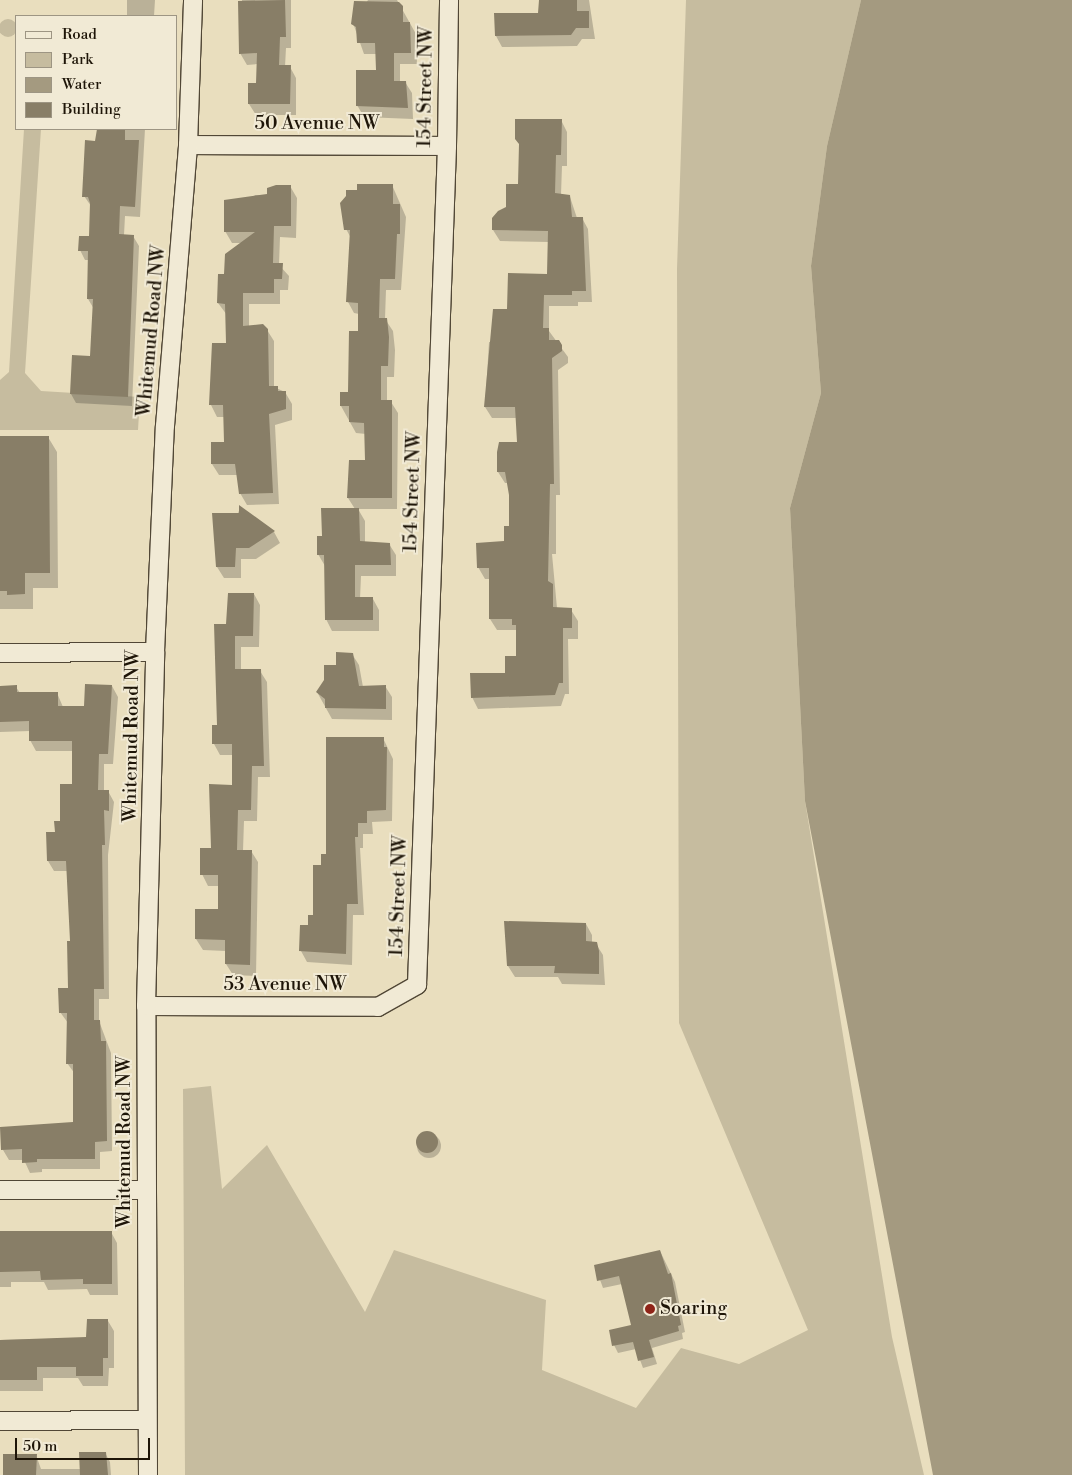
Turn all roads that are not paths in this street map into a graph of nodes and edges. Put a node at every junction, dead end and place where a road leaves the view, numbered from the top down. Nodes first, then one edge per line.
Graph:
1 (193, 0) edge
2 (449, 0) edge
3 (188, 145) junction
4 (447, 146) junction
5 (155, 652) junction
6 (0, 653) edge
7 (417, 985) joint
8 (146, 1006) junction
9 (0, 1190) edge
10 (145, 1190) junction
11 (147, 1420) junction
12 (0, 1421) edge
13 (148, 1475) edge

1 - 3 street, Whitemud Road NW
2 - 4 street, 154 Street NW
3 - 4 street, 50 Avenue NW
3 - 5 street, Whitemud Road NW
4 - 7 street, 154 Street NW
5 - 6 street
5 - 8 street, Whitemud Road NW
7 - 8 street, 53 Avenue NW
8 - 10 street, Whitemud Road NW
9 - 10 street
10 - 11 street, Whitemud Road NW
11 - 12 street
11 - 13 street, Whitemud Road NW

